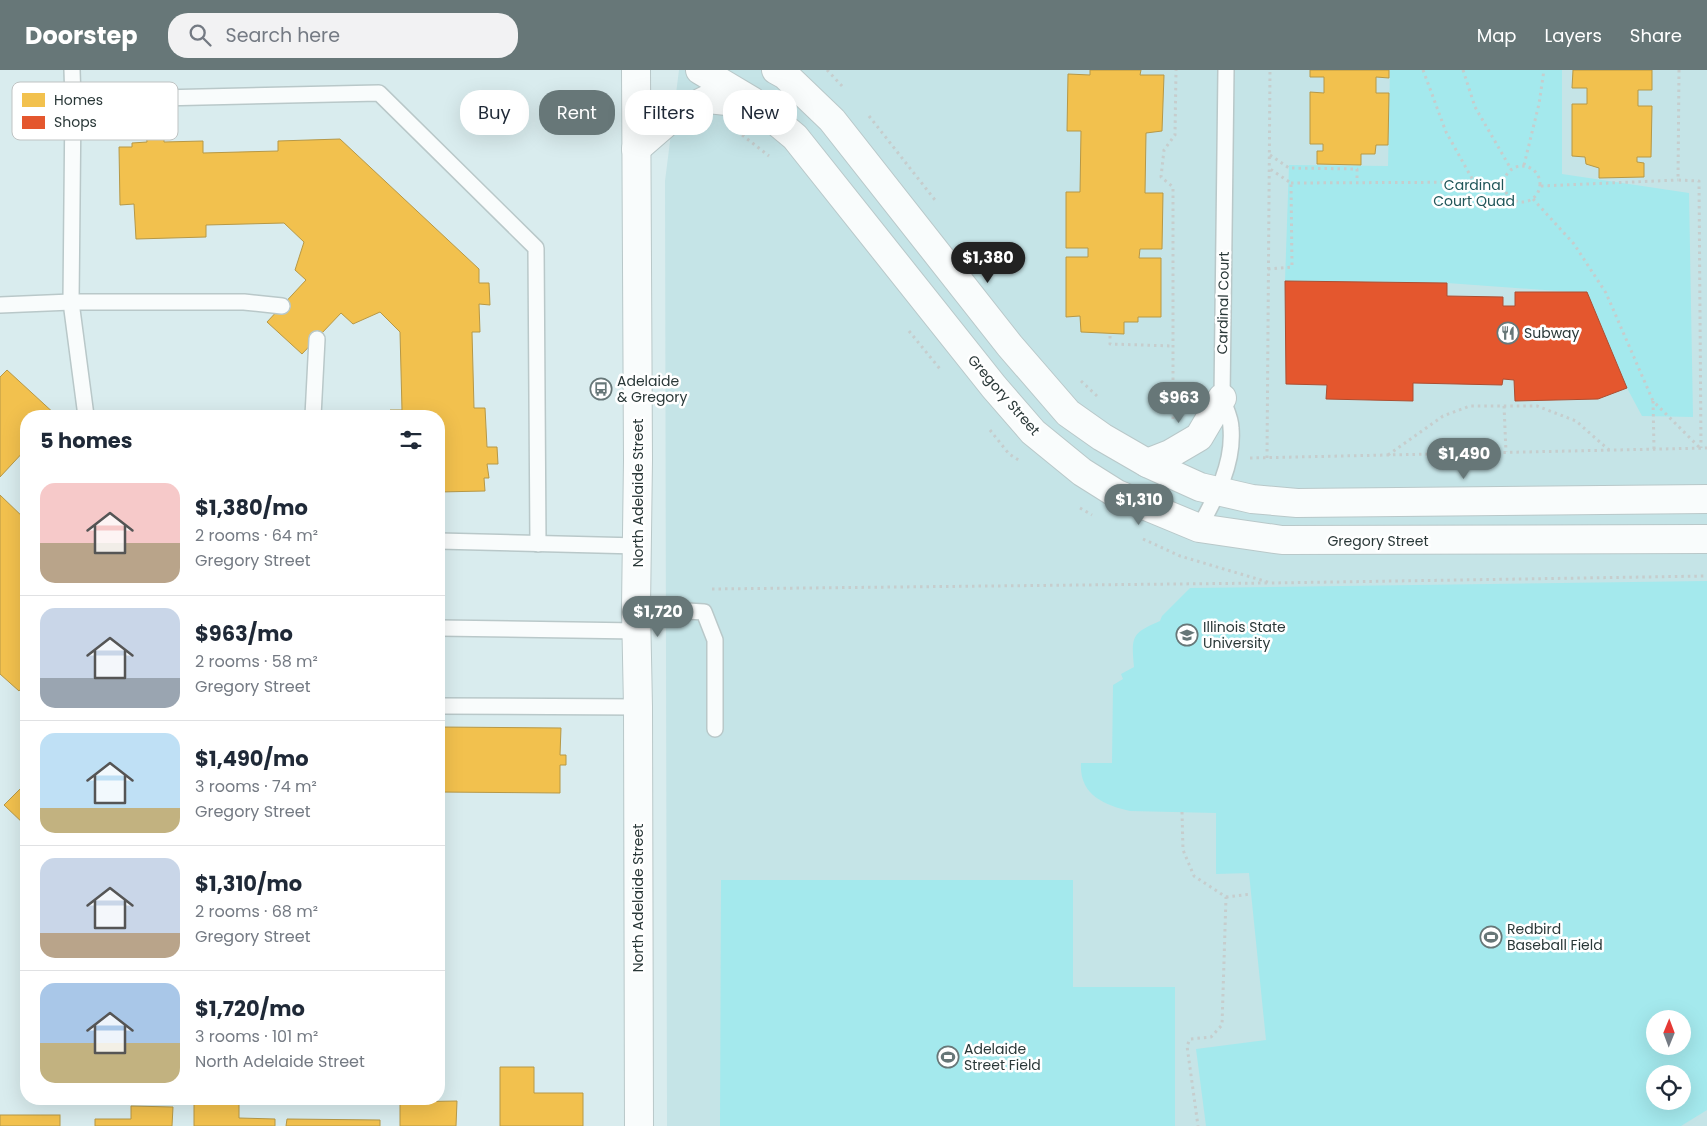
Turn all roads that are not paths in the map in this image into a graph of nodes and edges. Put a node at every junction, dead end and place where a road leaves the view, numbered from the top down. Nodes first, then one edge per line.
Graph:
1 (636, 70) edge
2 (700, 70) edge
3 (776, 70) edge
4 (1226, 70) edge
5 (732, 90) edge
6 (178, 98) edge
7 (723, 101) edge
8 (791, 135) edge
9 (73, 140) edge
10 (636, 150) junction
11 (71, 302) junction
12 (0, 304) edge
13 (282, 306) dead end
14 (317, 339) dead end
15 (1222, 398) junction
16 (85, 410) edge
17 (313, 410) edge
18 (1147, 463) junction
19 (1219, 492) junction
20 (1707, 499) edge
21 (1199, 528) junction
22 (1707, 538) edge
23 (445, 541) edge
24 (538, 544) junction
25 (638, 546) junction
26 (636, 620) junction
27 (445, 628) edge
28 (445, 706) edge
29 (638, 707) junction
30 (715, 729) dead end
31 (638, 1126) edge

1 - 10 main road, North Adelaide Street
2 - 5 main road, Gregory Street
3 - 18 main road
4 - 15 lane, Cardinal Court
6 - 24 lane
7 - 10 main road
8 - 21 main road, Gregory Street
9 - 11 lane
10 - 25 main road, North Adelaide Street
11 - 12 lane
11 - 13 lane
11 - 16 lane
14 - 17 lane
15 - 18 main road
15 - 19 lane, Cardinal Court
18 - 19 main road
19 - 20 main road
19 - 21 lane, Cardinal Court
21 - 22 main road, Gregory Street
23 - 24 lane
24 - 25 lane
25 - 26 main road, North Adelaide Street
26 - 27 lane
26 - 29 main road, North Adelaide Street
26 - 30 lane
28 - 29 lane
29 - 31 main road, North Adelaide Street

